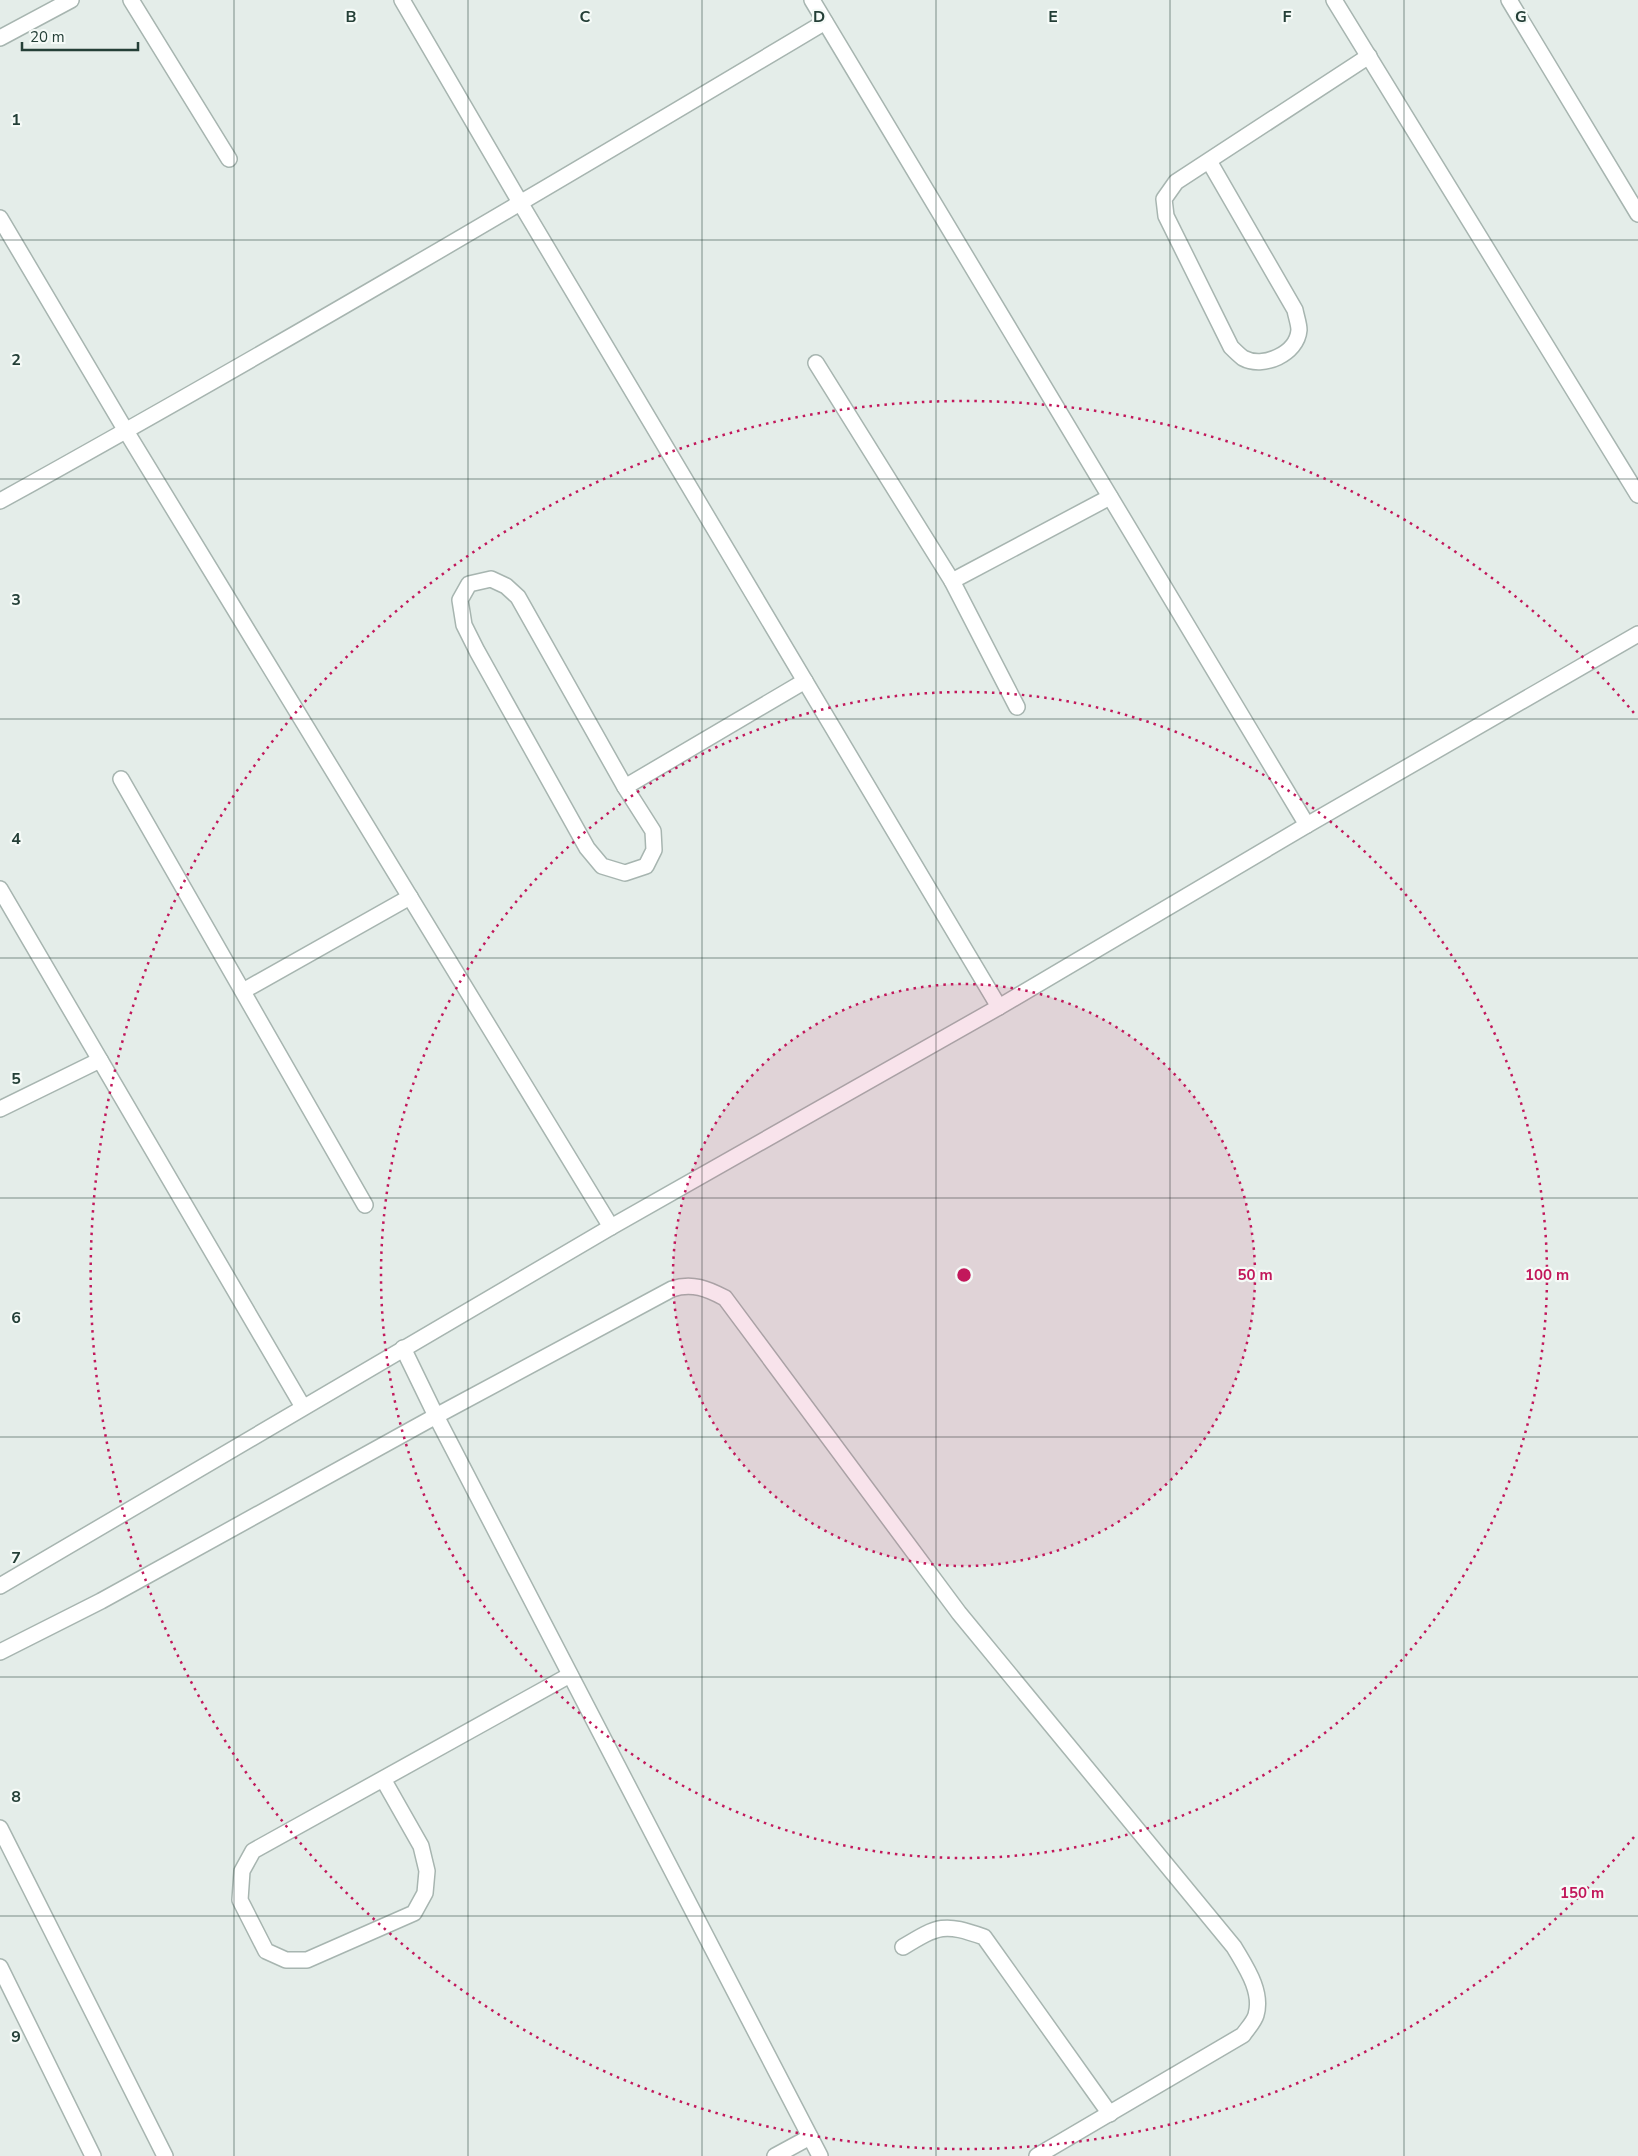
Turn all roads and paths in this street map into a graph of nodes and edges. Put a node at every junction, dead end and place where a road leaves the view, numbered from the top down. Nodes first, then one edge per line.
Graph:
1 (71, 0) edge
2 (131, 0) edge
3 (402, 0) edge
4 (812, 0) edge
5 (1334, 0) edge
6 (1509, 0) edge
7 (825, 22) junction
8 (0, 38) edge
9 (1369, 56) junction
10 (229, 159) dead end
11 (1209, 160) junction
12 (521, 204) junction
13 (1636, 207) edge
14 (0, 218) edge
15 (816, 364) dead end
16 (126, 431) junction
17 (1638, 496) edge
18 (1110, 497) junction
19 (0, 501) edge
20 (952, 581) junction
21 (1638, 634) edge
22 (806, 681) junction
23 (1017, 707) dead end
24 (121, 779) dead end
25 (625, 787) junction
26 (1307, 825) junction
27 (0, 888) edge
28 (410, 897) junction
29 (243, 991) junction
30 (999, 1006) junction
31 (100, 1060) junction
32 (0, 1109) edge
33 (365, 1205) dead end
34 (611, 1227) junction
35 (403, 1348) junction
36 (303, 1406) junction
37 (436, 1416) junction
38 (0, 1586) edge
39 (0, 1652) edge
40 (570, 1675) junction
41 (383, 1779) junction
42 (0, 1828) edge
43 (904, 1947) dead end
44 (0, 1967) edge
45 (1110, 2114) junction
46 (810, 2137) junction
47 (93, 2156) edge
48 (165, 2156) edge
49 (775, 2156) edge
50 (820, 2156) edge
51 (1037, 2156) edge

1 - 8 street
2 - 10 street
3 - 12 street
4 - 7 street
5 - 9 street
6 - 13 street
7 - 12 street
7 - 18 street
9 - 11 street
9 - 17 street
11 - 11 street
12 - 16 street
12 - 22 street
14 - 16 street
15 - 20 street
16 - 19 street
16 - 28 street
18 - 20 street
18 - 26 street
20 - 23 street
21 - 26 street
22 - 25 street
22 - 30 street
24 - 29 street
25 - 25 street
26 - 30 street
27 - 31 street
28 - 29 street
28 - 34 street
29 - 33 street
30 - 34 street
31 - 32 street
31 - 36 street
34 - 35 street
35 - 36 street
35 - 37 street
36 - 38 street
37 - 39 street
37 - 40 street
37 - 45 street
40 - 41 street
40 - 46 street
41 - 41 street
42 - 48 street
43 - 45 street
44 - 47 street
45 - 51 street
46 - 49 street
46 - 50 street

